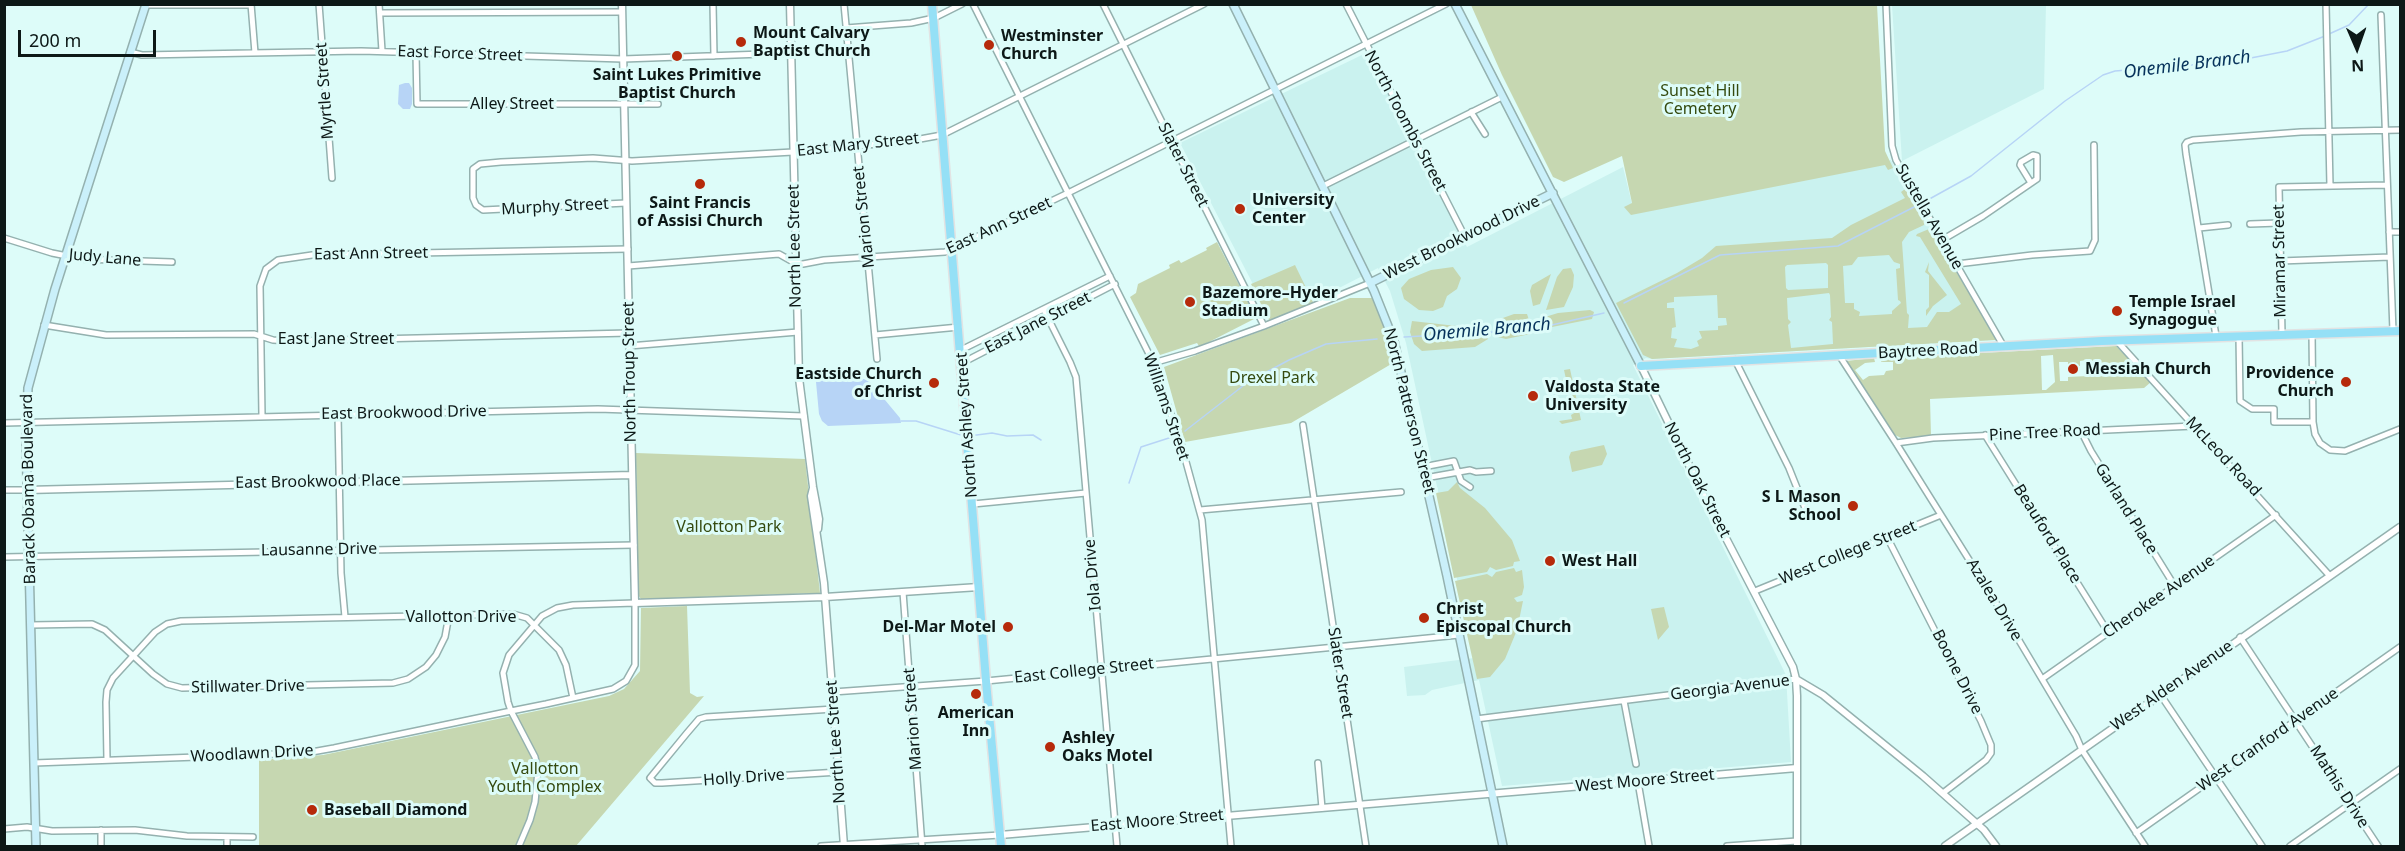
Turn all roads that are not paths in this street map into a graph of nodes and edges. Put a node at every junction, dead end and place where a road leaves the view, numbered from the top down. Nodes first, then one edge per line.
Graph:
1 (319, 4) edge
2 (379, 4) edge
3 (713, 4) edge
4 (790, 4) edge
5 (844, 4) edge
6 (932, 4) edge
7 (962, 4) edge
8 (973, 4) edge
9 (1103, 4) edge
10 (1204, 4) edge
11 (1233, 4) edge
12 (1346, 4) edge
13 (1446, 4) edge
14 (1455, 4) edge
15 (1886, 4) edge
16 (2326, 4) edge
17 (146, 5) edge
18 (251, 5) edge
19 (622, 8) edge
20 (380, 13) junction
21 (2381, 15) dead end
22 (934, 18) junction
23 (846, 28) junction
24 (1366, 44) junction
25 (1123, 45) junction
26 (382, 51) junction
27 (130, 52) junction
28 (322, 52) junction
29 (255, 53) junction
30 (416, 53) junction
31 (791, 53) junction
32 (714, 56) junction
33 (623, 59) junction
34 (1275, 90) junction
35 (1019, 96) junction
36 (1502, 97) junction
37 (624, 104) junction
38 (658, 105) dead end
39 (1472, 112) junction
40 (2385, 130) junction
41 (2400, 130) edge
42 (2328, 131) junction
43 (1485, 134) dead end
44 (942, 135) junction
45 (1416, 139) junction
46 (1171, 141) junction
47 (2094, 145) dead end
48 (856, 146) junction
49 (794, 152) junction
50 (626, 160) junction
51 (332, 178) dead end
52 (2031, 183) junction
53 (2387, 185) junction
54 (1323, 186) junction
55 (2330, 186) junction
56 (1553, 193) junction
57 (1068, 194) junction
58 (626, 203) junction
59 (483, 210) joint
60 (2279, 223) junction
61 (2250, 224) dead end
62 (2228, 225) dead end
63 (2199, 228) junction
64 (2389, 232) junction
65 (2400, 232) edge
66 (1465, 237) junction
67 (4, 238) edge
68 (1942, 240) junction
69 (628, 249) junction
70 (952, 250) junction
71 (66, 256) junction
72 (2390, 257) junction
73 (868, 259) junction
74 (2280, 261) junction
75 (172, 262) dead end
76 (795, 263) junction
77 (1956, 264) junction
78 (628, 266) junction
79 (1110, 276) junction
80 (1370, 283) junction
81 (1115, 284) junction
82 (1044, 310) junction
83 (1048, 318) junction
84 (44, 325) junction
85 (1264, 326) junction
86 (959, 327) junction
87 (2396, 331) edge
88 (798, 332) junction
89 (629, 333) junction
90 (2312, 333) junction
91 (2282, 334) junction
92 (875, 335) junction
93 (261, 336) junction
94 (2216, 336) junction
95 (2239, 336) junction
96 (2116, 340) junction
97 (629, 346) junction
98 (2004, 347) junction
99 (961, 350) junction
100 (1839, 355) junction
101 (877, 359) dead end
102 (1735, 360) junction
103 (962, 363) junction
104 (1153, 363) junction
105 (1641, 366) junction
106 (631, 410) junction
107 (338, 414) junction
108 (262, 416) junction
109 (804, 416) junction
110 (26, 422) junction
111 (2313, 422) junction
112 (4, 423) edge
113 (1303, 425) dead end
114 (2194, 426) junction
115 (2400, 429) edge
116 (2081, 431) junction
117 (1985, 435) junction
118 (1896, 442) junction
119 (1423, 467) junction
120 (1491, 471) dead end
121 (1458, 472) junction
122 (632, 475) junction
123 (1425, 478) junction
124 (339, 482) junction
125 (1470, 487) dead end
126 (4, 490) edge
127 (27, 490) junction
128 (1401, 492) dead end
129 (1086, 494) junction
130 (1313, 500) junction
131 (973, 504) junction
132 (1200, 510) junction
133 (1808, 513) dead end
134 (2276, 514) junction
135 (1941, 515) junction
136 (2400, 526) edge
137 (1887, 537) junction
138 (634, 545) junction
139 (341, 549) junction
140 (29, 556) junction
141 (4, 557) edge
142 (2329, 575) junction
143 (2174, 585) junction
144 (979, 587) junction
145 (1755, 591) junction
146 (903, 592) junction
147 (825, 597) junction
148 (635, 603) junction
149 (449, 615) junction
150 (345, 617) junction
151 (31, 625) junction
152 (534, 625) junction
153 (2108, 632) junction
154 (1459, 635) junction
155 (2240, 637) junction
156 (1335, 647) junction
157 (2400, 647) edge
158 (134, 656) junction
159 (1215, 658) junction
160 (1101, 670) junction
161 (1796, 679) junction
162 (2042, 679) junction
163 (986, 681) junction
164 (910, 686) junction
165 (833, 692) junction
166 (2160, 694) junction
167 (573, 698) junction
168 (1624, 701) junction
169 (834, 709) junction
170 (511, 711) junction
171 (1476, 719) junction
172 (2295, 721) junction
173 (2082, 750) junction
174 (107, 760) junction
175 (34, 763) junction
176 (1318, 763) dead end
177 (1636, 764) dead end
178 (1797, 768) junction
179 (2400, 769) edge
180 (839, 772) junction
181 (2216, 777) junction
182 (1638, 782) junction
183 (1943, 793) junction
184 (1492, 794) junction
185 (1360, 804) junction
186 (2350, 805) junction
187 (1322, 808) junction
188 (1228, 815) junction
189 (1116, 824) junction
190 (1977, 824) junction
191 (35, 828) junction
192 (4, 829) edge
193 (101, 830) junction
194 (2136, 833) junction
195 (1000, 835) junction
196 (227, 837) junction
197 (253, 837) dead end
198 (922, 843) edge
199 (1797, 844) edge
200 (36, 846) edge
201 (101, 846) edge
202 (227, 846) edge
203 (519, 846) edge
204 (821, 846) edge
205 (844, 846) edge
206 (1001, 846) edge
207 (1117, 846) edge
208 (1231, 846) edge
209 (1366, 846) edge
210 (1503, 846) edge
211 (1649, 846) edge
212 (1727, 846) edge
213 (1945, 846) edge
214 (1996, 846) edge
215 (2145, 846) edge
216 (2262, 846) edge
217 (2290, 846) edge
218 (2378, 846) edge

1 - 28 street, Myrtle Street
2 - 20 street
3 - 32 street
4 - 31 street, North Lee Street
5 - 23 street, Marion Street
6 - 22 main road, North Ashley Street
7 - 22 street
8 - 35 street, Williams Street
9 - 25 street, Slater Street
10 - 25 street, East Mary Street
11 - 34 main road, North Patterson Street
12 - 24 street, North Toombs Street
13 - 24 street, East Ann Street
14 - 36 main road, North Oak Street
15 - 68 street, Sustella Avenue
16 - 42 street
17 - 18 street
17 - 27 main road, Barack Obama Boulevard
18 - 29 street
19 - 20 street
19 - 33 street, North Troup Street
20 - 26 street
21 - 40 street
22 - 23 street
22 - 44 main road, North Ashley Street
23 - 48 street, Marion Street
24 - 34 street, East Ann Street
24 - 45 street, North Toombs Street
25 - 35 street, East Mary Street
25 - 46 street, Slater Street
26 - 28 street, East Force Street
26 - 30 street, East Force Street
27 - 29 street, East Force Street
27 - 71 main road, Barack Obama Boulevard
28 - 29 street, East Force Street
28 - 51 street, Myrtle Street
30 - 33 street, East Force Street
30 - 37 street, Alley Street
31 - 32 street, East Force Street
31 - 49 street, North Lee Street
32 - 33 street, East Force Street
33 - 37 street, North Troup Street
34 - 46 street, East Ann Street
34 - 54 main road, North Patterson Street
35 - 44 street, East Mary Street
35 - 57 street, Williams Street
36 - 39 street
36 - 56 main road, North Oak Street
37 - 38 street, Alley Street
37 - 50 street, North Troup Street
39 - 43 street
39 - 45 street
40 - 41 street
40 - 42 street
40 - 53 street
42 - 55 street
42 - 63 street
44 - 48 street, East Mary Street
44 - 70 main road, North Ashley Street
45 - 54 street
45 - 66 street, North Toombs Street
46 - 57 street, East Ann Street
46 - 85 street, Slater Street
47 - 77 street
48 - 49 street, East Mary Street
48 - 73 street, Marion Street
49 - 50 street, East Mary Street
49 - 76 street, North Lee Street
50 - 58 street, North Troup Street
50 - 59 street, East Mary Street
52 - 52 street
52 - 68 street
53 - 55 street
53 - 64 street
54 - 80 main road, North Patterson Street
55 - 60 street, Miramar Street
56 - 66 main road, West Brookwood Drive
56 - 105 main road, North Oak Street
57 - 70 street, East Ann Street
57 - 79 street, Williams Street
58 - 59 street, Murphy Street
58 - 69 street, North Troup Street
60 - 61 street
60 - 74 street, Miramar Street
62 - 63 street
63 - 94 street
64 - 65 street
64 - 72 street
66 - 80 main road, West Brookwood Drive
67 - 71 street, Judy Lane
68 - 77 street, Sustella Avenue
69 - 78 street, North Troup Street
69 - 93 street, East Ann Street
70 - 73 street, East Ann Street
70 - 86 main road, North Ashley Street
71 - 75 street, Judy Lane
71 - 84 main road, Barack Obama Boulevard
72 - 74 street
72 - 87 street
73 - 76 street, East Ann Street
73 - 92 street, Marion Street
74 - 91 street, Miramar Street
76 - 78 street, East Ann Street
76 - 88 street, North Lee Street
77 - 98 street, Sustella Avenue
78 - 89 street, North Troup Street
79 - 81 street, Williams Street
79 - 82 street, East Jane Street
80 - 85 street
80 - 119 main road, North Patterson Street
81 - 83 street, East Jane Street
81 - 104 street, Williams Street
82 - 83 street, Iola Drive
82 - 99 street, East Jane Street
83 - 103 street, East Jane Street
83 - 129 street, Iola Drive
84 - 93 street, East Jane Street
84 - 110 main road, Barack Obama Boulevard
85 - 104 street
86 - 92 street
86 - 99 main road, North Ashley Street
87 - 90 main road, Baytree Road
88 - 97 street
88 - 109 street, North Lee Street
89 - 93 street, East Jane Street
89 - 97 street, North Troup Street
90 - 91 main road, Baytree Road
90 - 111 street
91 - 95 main road, Baytree Road
92 - 101 street, Marion Street
93 - 108 street, East Ann Street
94 - 95 main road, Baytree Road
94 - 96 main road, Baytree Road
95 - 111 street
96 - 98 main road, Baytree Road
96 - 114 street, McLeod Road
97 - 106 street, North Troup Street
98 - 100 main road, Baytree Road
99 - 103 main road, North Ashley Street
100 - 102 main road, Baytree Road
100 - 118 street, Azalea Drive
102 - 105 main road, Baytree Road
102 - 133 street
103 - 131 main road, North Ashley Street
104 - 132 street, Williams Street
105 - 145 street, North Oak Street
106 - 107 street, East Brookwood Drive
106 - 109 street, East Brookwood Drive
106 - 122 street, North Troup Street
107 - 108 street, East Brookwood Drive
107 - 124 street
108 - 110 street, East Brookwood Drive
109 - 147 street, North Lee Street
110 - 112 street, East Brookwood Drive
110 - 127 main road, Barack Obama Boulevard
111 - 115 street
113 - 130 street, Slater Street
114 - 116 street, Pine Tree Road
114 - 134 street, McLeod Road
116 - 117 street, Pine Tree Road
116 - 143 street, Garland Place
117 - 118 street, Pine Tree Road
117 - 153 street, Beauford Place
118 - 135 street, Azalea Drive
119 - 121 street
119 - 123 main road, North Patterson Street
120 - 121 street
121 - 123 street
121 - 125 street
122 - 124 street, East Brookwood Place
122 - 138 street, North Troup Street
123 - 154 main road, North Patterson Street
124 - 127 street, East Brookwood Place
124 - 139 street
126 - 127 street, East Brookwood Place
127 - 140 main road, Barack Obama Boulevard
128 - 130 street
129 - 131 street
129 - 160 street, Iola Drive
130 - 132 street
130 - 156 street, Slater Street
131 - 144 main road, North Ashley Street
132 - 159 street, Williams Street
134 - 142 street, McLeod Road
134 - 143 street, Cherokee Avenue
135 - 137 street, West College Street
135 - 162 street, Azalea Drive
136 - 142 street, West Alden Avenue
137 - 145 street, West College Street
137 - 183 street, Boone Drive
138 - 139 street, Lausanne Drive
138 - 148 street, North Troup Street
139 - 140 street, Lausanne Drive
139 - 150 street
140 - 141 street, Lausanne Drive
140 - 151 main road, Barack Obama Boulevard
142 - 155 street, West Alden Avenue
143 - 153 street, Cherokee Avenue
144 - 146 street, Vallotton Drive
144 - 163 main road, North Ashley Street
145 - 161 street, North Oak Street
146 - 147 street, Vallotton Drive
146 - 164 street, Marion Street
147 - 148 street, Vallotton Drive
147 - 165 street, North Lee Street
148 - 152 street, Vallotton Drive
148 - 167 street, North Troup Street
149 - 150 street, Vallotton Drive
149 - 152 street, Vallotton Drive
149 - 158 street, Stillwater Drive
150 - 158 street, Vallotton Drive
151 - 158 street, Stillwater Drive
151 - 175 main road, Barack Obama Boulevard
152 - 167 street
152 - 170 street
153 - 162 street, Cherokee Avenue
154 - 156 street, East College Street
154 - 171 main road, North Patterson Street
155 - 166 street, West Alden Avenue
155 - 172 street, Mathis Drive
156 - 159 street, East College Street
156 - 185 street, Slater Street
157 - 172 street, West Cranford Avenue
158 - 174 street, Vallotton Drive
159 - 160 street, East College Street
159 - 188 street, Williams Street
160 - 163 street, East College Street
160 - 189 street, Iola Drive
161 - 168 street, Georgia Avenue
161 - 178 street, North Oak Street
161 - 183 street, Georgia Avenue
162 - 173 street, Azalea Drive
163 - 164 street, East College Street
163 - 195 main road, North Ashley Street
164 - 165 street, East College Street
164 - 198 street, Marion Street
165 - 169 street, North Lee Street
166 - 173 street, West Alden Avenue
166 - 181 street
167 - 170 street, Woodlawn Drive
168 - 171 street, Georgia Avenue
168 - 177 street
169 - 180 street, North Lee Street
169 - 180 street, Holly Drive
170 - 174 street, Woodlawn Drive
170 - 203 street
171 - 184 main road, North Patterson Street
172 - 181 street, West Cranford Avenue
172 - 186 street, Mathis Drive
173 - 190 street, West Alden Avenue
173 - 194 street, Azalea Drive
174 - 175 street, Woodlawn Drive
175 - 191 main road, Barack Obama Boulevard
176 - 187 street
178 - 182 street, West Moore Street
178 - 199 street, North Oak Street
179 - 186 street
180 - 205 street, North Lee Street
181 - 194 street, West Cranford Avenue
181 - 216 street
182 - 184 street, West Moore Street
182 - 211 street
183 - 190 street, Georgia Avenue
184 - 185 street, East Moore Street
184 - 210 main road, North Patterson Street
185 - 187 street, East Moore Street
185 - 209 street, Slater Street
186 - 217 street
186 - 218 street, Mathis Drive
187 - 188 street, East Moore Street
188 - 189 street, East Moore Street
188 - 208 street, Williams Street
189 - 195 street, East Moore Street
189 - 207 street, Iola Drive
190 - 213 street, West Alden Avenue
190 - 214 street, Georgia Avenue
191 - 192 street
191 - 193 street
191 - 200 main road, Barack Obama Boulevard
193 - 196 street
193 - 201 street
194 - 215 street, Azalea Drive
195 - 198 street, East Moore Street
195 - 206 main road, North Ashley Street
196 - 197 street
196 - 202 street
198 - 205 street, East Moore Street
199 - 212 street
204 - 205 street, East Moore Street

